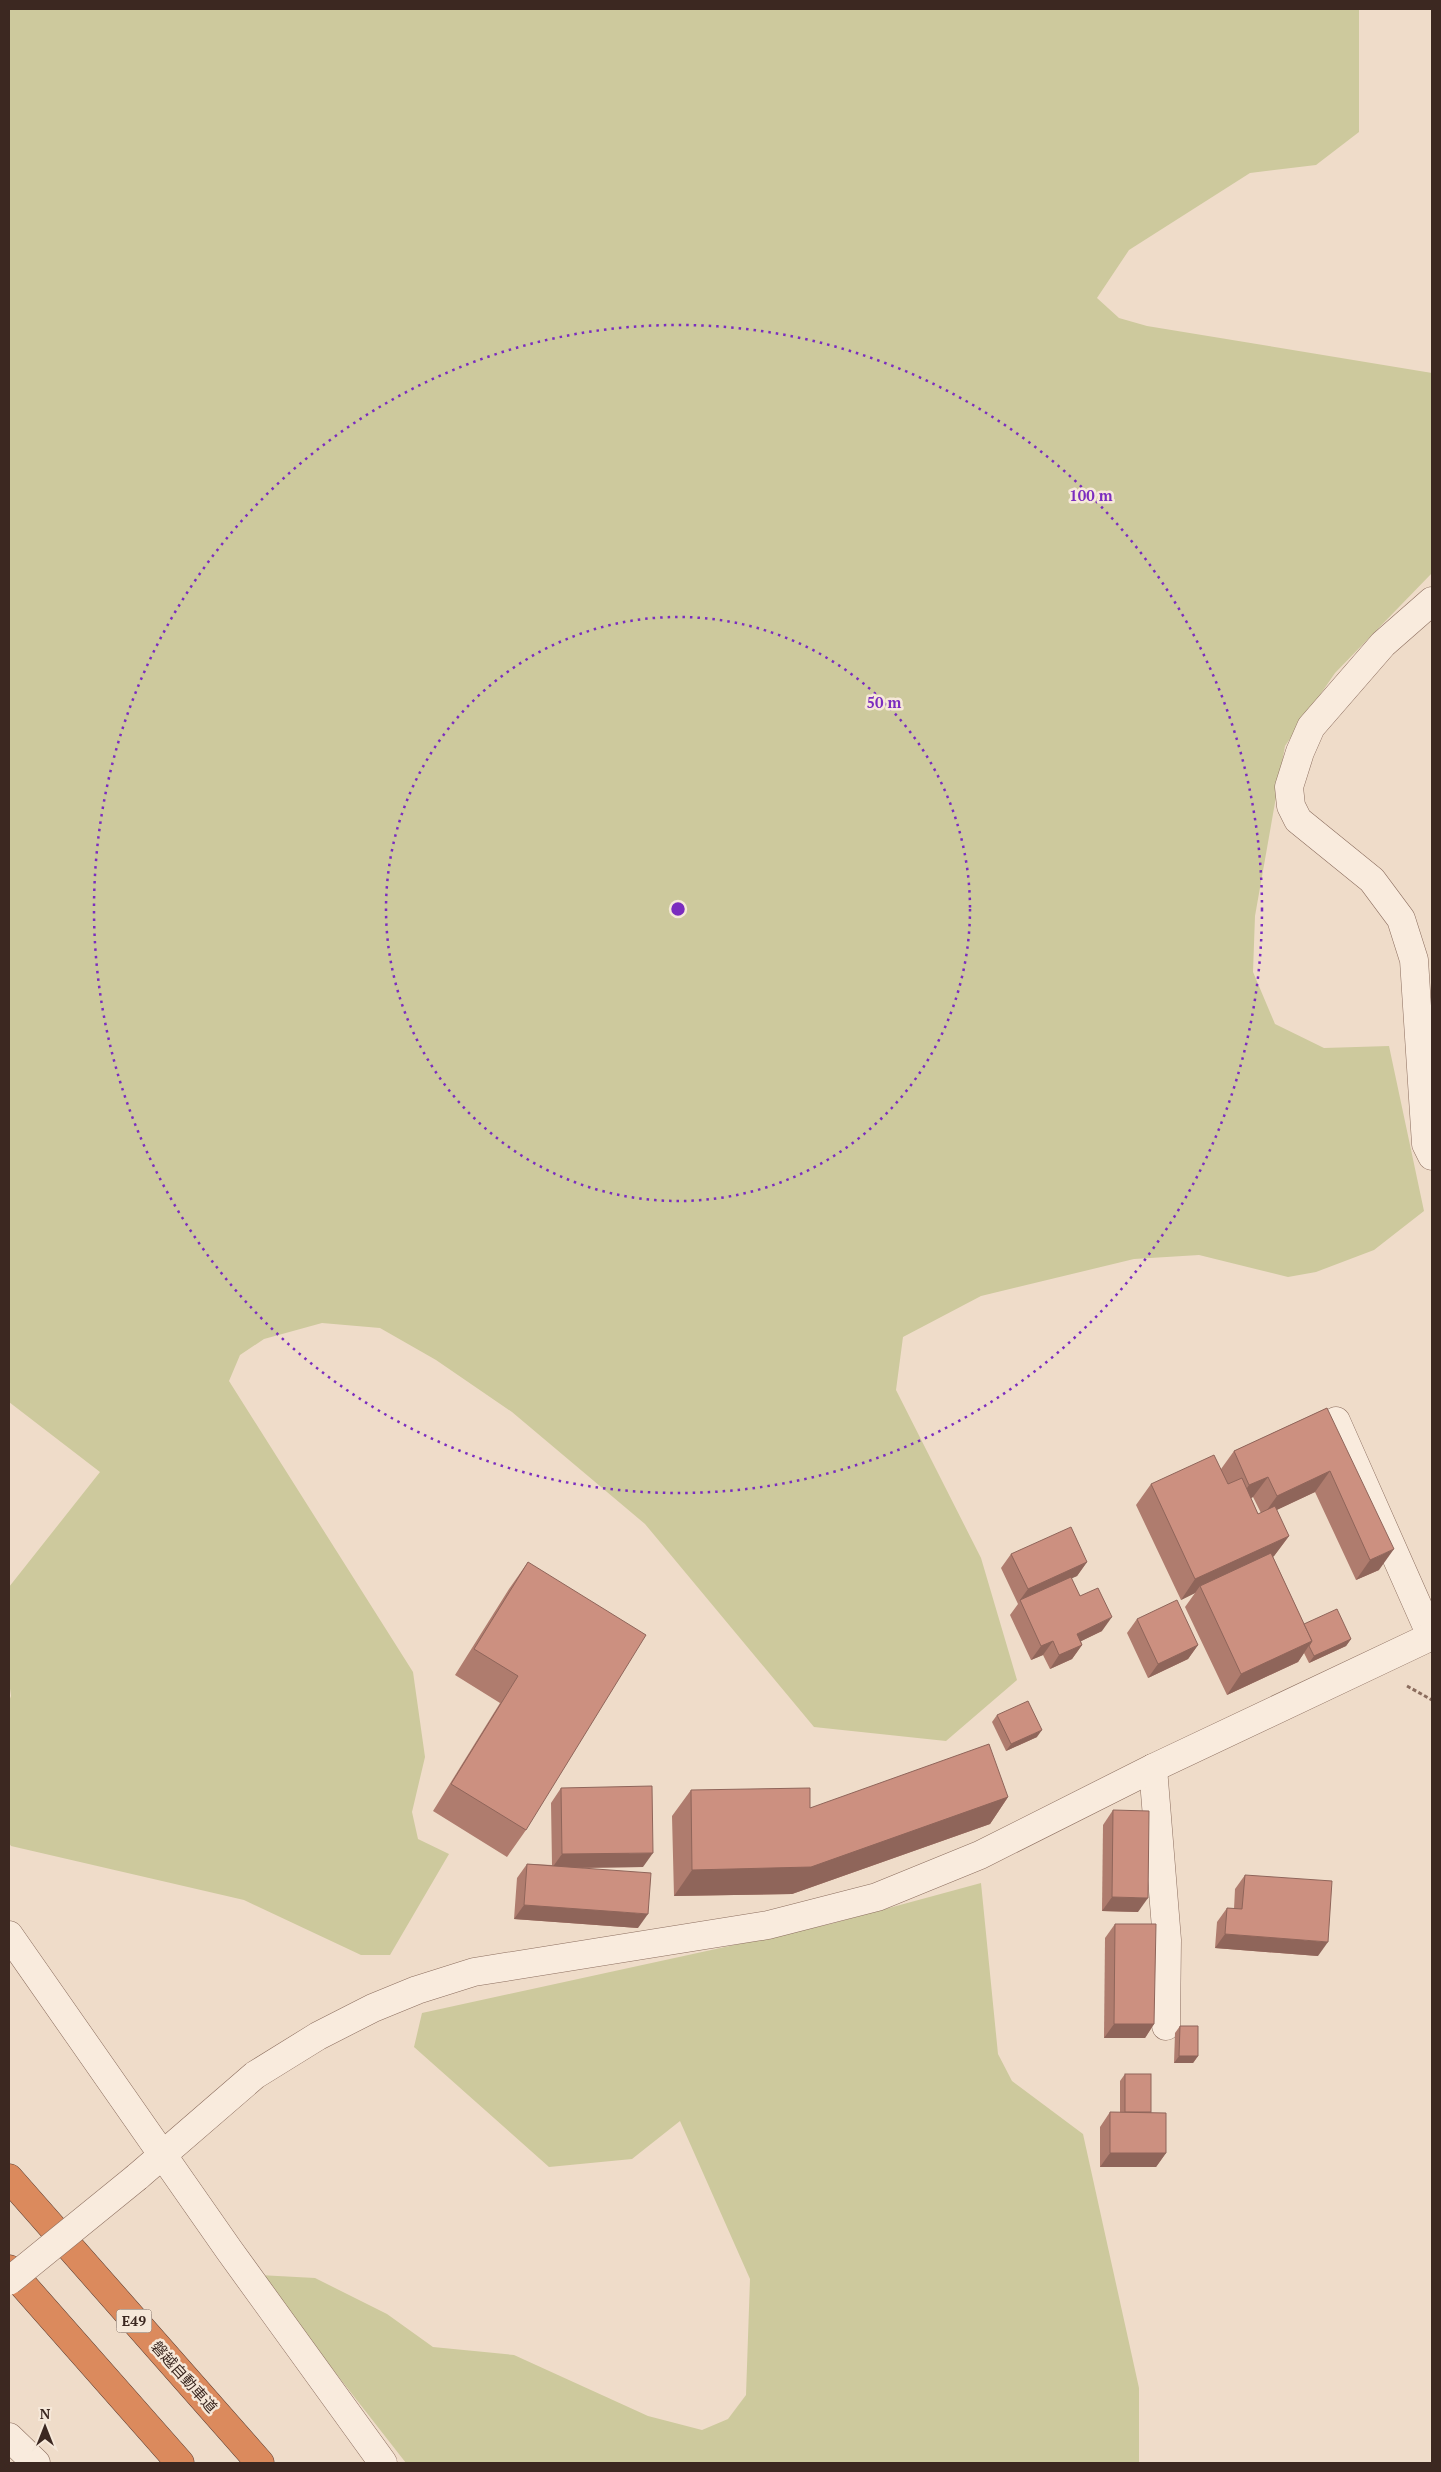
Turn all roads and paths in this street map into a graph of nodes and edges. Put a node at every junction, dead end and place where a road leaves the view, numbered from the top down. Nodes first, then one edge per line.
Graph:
1 (1432, 601) edge
2 (1432, 1156) edge
3 (1336, 1421) dead end
4 (1432, 1637) edge
5 (1153, 1768) junction
6 (9, 1935) edge
7 (1166, 2026) dead end
8 (163, 2155) junction
9 (9, 2178) edge
10 (9, 2269) edge
11 (9, 2281) edge
12 (9, 2437) edge
13 (36, 2463) edge
14 (180, 2463) edge
15 (260, 2463) edge
16 (383, 2463) edge

1 - 2 street
3 - 4 street
4 - 5 street
5 - 7 street
5 - 8 street
6 - 8 street
8 - 11 street, bridge
8 - 16 street
9 - 15 highway, 磐越自動車道 / E49
10 - 14 highway
12 - 13 street

